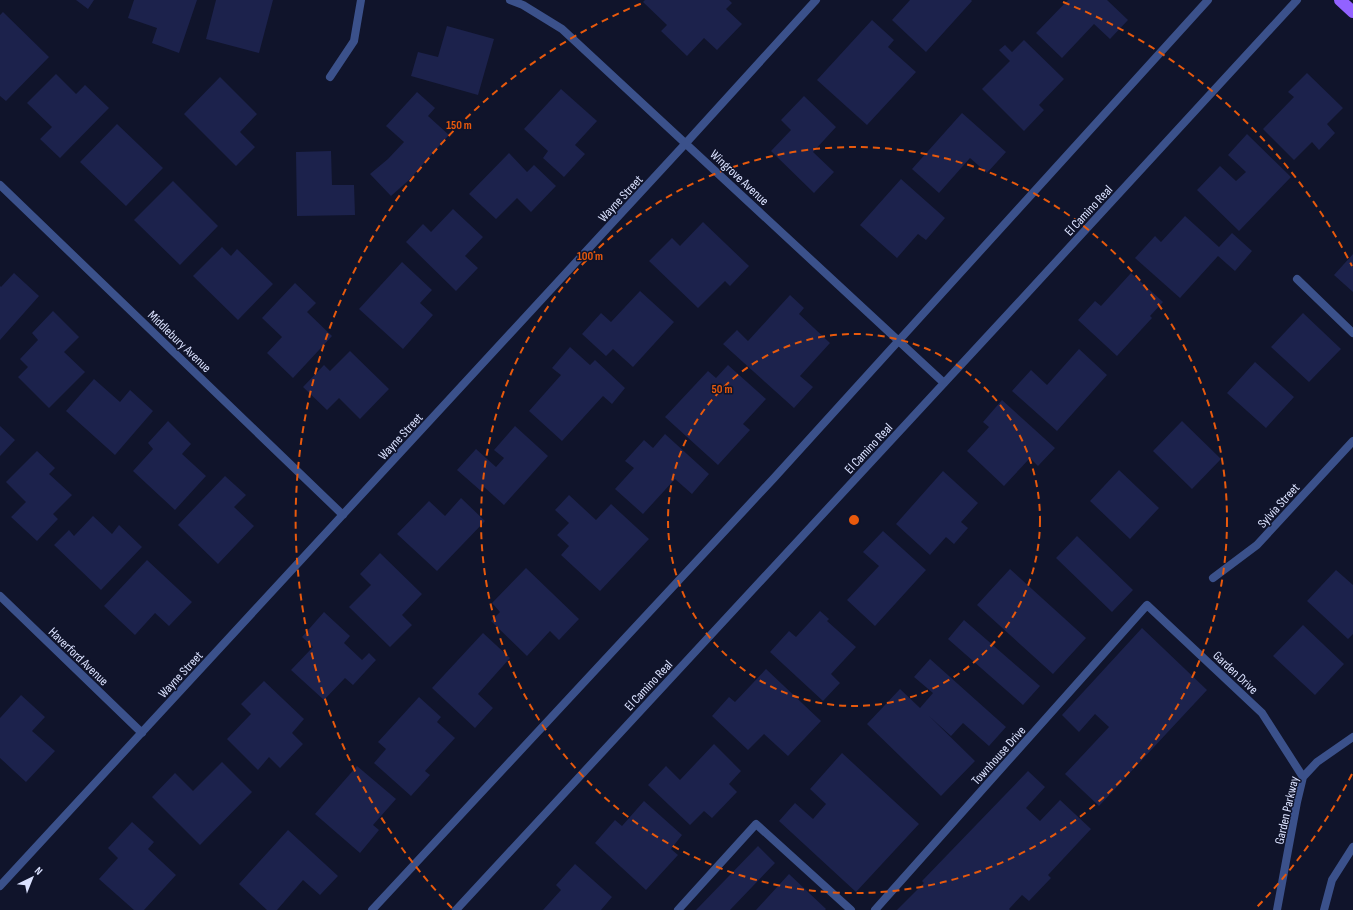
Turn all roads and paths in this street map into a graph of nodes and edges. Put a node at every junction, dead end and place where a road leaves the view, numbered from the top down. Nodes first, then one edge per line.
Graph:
1 (361, 0) edge
2 (510, 0) edge
3 (816, 0) edge
4 (1208, 0) edge
5 (1297, 0) edge
6 (1340, 0) edge
7 (1353, 12) edge
8 (330, 77) dead end
9 (686, 143) junction
10 (0, 184) edge
11 (1297, 279) dead end
12 (1353, 333) edge
13 (899, 341) junction
14 (944, 383) junction
15 (1353, 441) edge
16 (343, 514) junction
17 (1213, 578) dead end
18 (0, 596) edge
19 (1139, 615) joint
20 (142, 732) junction
21 (1353, 737) edge
22 (1303, 777) junction
23 (1353, 847) edge
24 (0, 886) edge
25 (372, 910) edge
26 (456, 910) edge
27 (678, 910) edge
28 (851, 910) edge
29 (875, 910) edge
30 (1277, 910) edge
31 (1324, 910) edge

1 - 8 street
2 - 9 street, Wingrove Avenue
3 - 9 street, Wayne Street
4 - 13 street
5 - 14 street, El Camino Real
6 - 7 main road
9 - 13 street, Wingrove Avenue
9 - 16 street, Wayne Street
10 - 16 street, Middlebury Avenue
11 - 12 street
13 - 14 street, Wingrove Avenue
13 - 25 street
14 - 26 street, El Camino Real
15 - 17 street, Sylvia Street
16 - 20 street, Wayne Street
18 - 20 street, Haverford Avenue
19 - 22 street, Garden Drive
19 - 29 street, Townhouse Drive
20 - 24 street, Wayne Street
21 - 22 street, Garden Parkway
22 - 30 street, Garden Parkway
23 - 31 street
27 - 28 street

